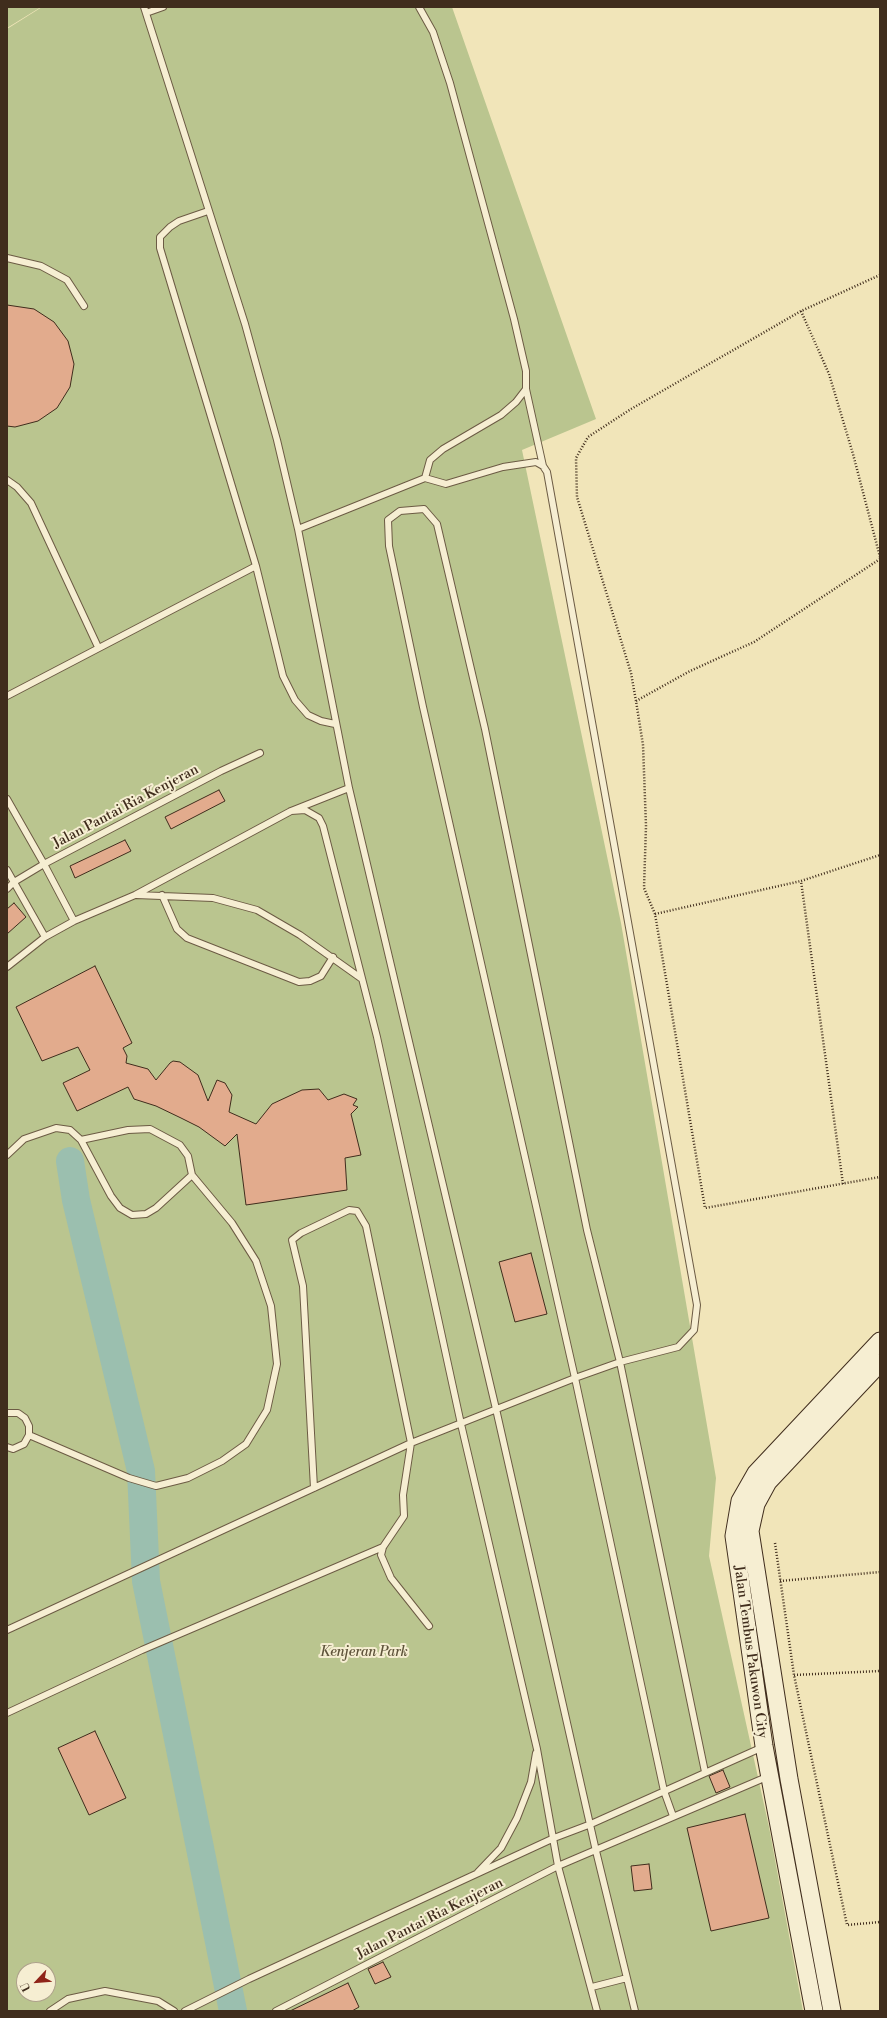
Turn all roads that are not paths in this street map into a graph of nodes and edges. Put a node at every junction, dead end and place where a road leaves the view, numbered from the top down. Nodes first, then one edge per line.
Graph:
1 (163, 7) edge
2 (419, 7) edge
3 (145, 10) edge
4 (208, 211) junction
5 (7, 258) edge
6 (84, 306) dead end
7 (526, 389) junction
8 (543, 466) junction
9 (425, 478) junction
10 (7, 480) edge
11 (298, 529) junction
12 (256, 566) junction
13 (98, 647) junction
14 (7, 696) edge
15 (335, 724) junction
16 (260, 753) dead end
17 (349, 788) junction
18 (7, 799) edge
19 (291, 811) junction
20 (44, 864) junction
21 (7, 870) edge
22 (14, 882) junction
23 (7, 889) edge
24 (135, 895) junction
25 (162, 895) junction
26 (74, 921) junction
27 (46, 937) junction
28 (333, 958) junction
29 (7, 967) edge
30 (362, 979) junction
31 (82, 1140) junction
32 (7, 1156) edge
33 (192, 1175) junction
34 (880, 1341) edge
35 (620, 1362) junction
36 (880, 1363) edge
37 (575, 1378) junction
38 (496, 1409) junction
39 (7, 1413) edge
40 (461, 1424) junction
41 (29, 1435) junction
42 (411, 1443) junction
43 (7, 1447) edge
44 (314, 1488) junction
45 (383, 1547) junction
46 (429, 1626) dead end
47 (7, 1630) edge
48 (7, 1714) edge
49 (764, 1746) junction
50 (537, 1749) junction
51 (705, 1772) junction
52 (770, 1775) junction
53 (664, 1791) junction
54 (673, 1816) junction
55 (591, 1824) junction
56 (554, 1838) junction
57 (596, 1851) junction
58 (558, 1866) junction
59 (476, 1875) junction
60 (627, 1978) junction
61 (592, 1987) junction
62 (186, 2010) edge
63 (50, 2011) edge
64 (174, 2011) edge
65 (276, 2011) edge
66 (597, 2011) edge
67 (635, 2011) edge
68 (814, 2011) edge
69 (832, 2011) edge

1 - 3 lane
2 - 7 lane
3 - 4 lane
4 - 11 lane
4 - 12 lane
5 - 6 lane
7 - 8 lane
7 - 9 lane
8 - 9 lane
8 - 35 lane
9 - 11 lane
10 - 13 lane
11 - 15 lane
12 - 13 lane
12 - 15 lane
13 - 14 lane
15 - 17 lane
16 - 20 lane, Jalan Pantai Ria Kenjeran
17 - 19 lane
17 - 38 lane
18 - 20 lane
19 - 24 lane
19 - 30 lane
20 - 22 lane, Jalan Pantai Ria Kenjeran
20 - 26 lane
21 - 22 lane
22 - 23 lane, Jalan Pantai Ria Kenjeran
22 - 27 lane
24 - 25 lane
24 - 26 lane
25 - 28 lane
25 - 28 lane
26 - 27 lane
27 - 29 lane
28 - 30 lane
30 - 40 lane
31 - 32 lane
31 - 33 lane
31 - 33 lane
33 - 41 lane
34 - 49 street, Jalan Tembus Pakuwon City
35 - 37 lane
35 - 37 lane
35 - 51 lane
36 - 69 street, Jalan Tembus Pakuwon City
37 - 38 lane
37 - 53 lane
38 - 40 lane
38 - 55 lane
39 - 41 lane
40 - 42 lane
40 - 50 lane
41 - 43 lane
42 - 44 lane
42 - 44 lane
42 - 45 lane
44 - 47 lane
45 - 46 lane
45 - 48 lane
49 - 51 lane
49 - 52 street, Jalan Tembus Pakuwon City
50 - 56 lane
50 - 59 lane
51 - 53 lane
52 - 54 lane, Jalan Pantai Ria Kenjeran
52 - 68 street, Jalan Tembus Pakuwon City
53 - 54 lane
53 - 55 lane
54 - 57 lane, Jalan Pantai Ria Kenjeran
55 - 56 lane
55 - 57 lane
56 - 58 lane
56 - 59 lane
57 - 58 lane, Jalan Pantai Ria Kenjeran
57 - 60 lane
58 - 61 lane
58 - 65 lane, Jalan Pantai Ria Kenjeran
59 - 62 lane
60 - 61 lane
60 - 67 lane
61 - 66 lane
63 - 64 lane

